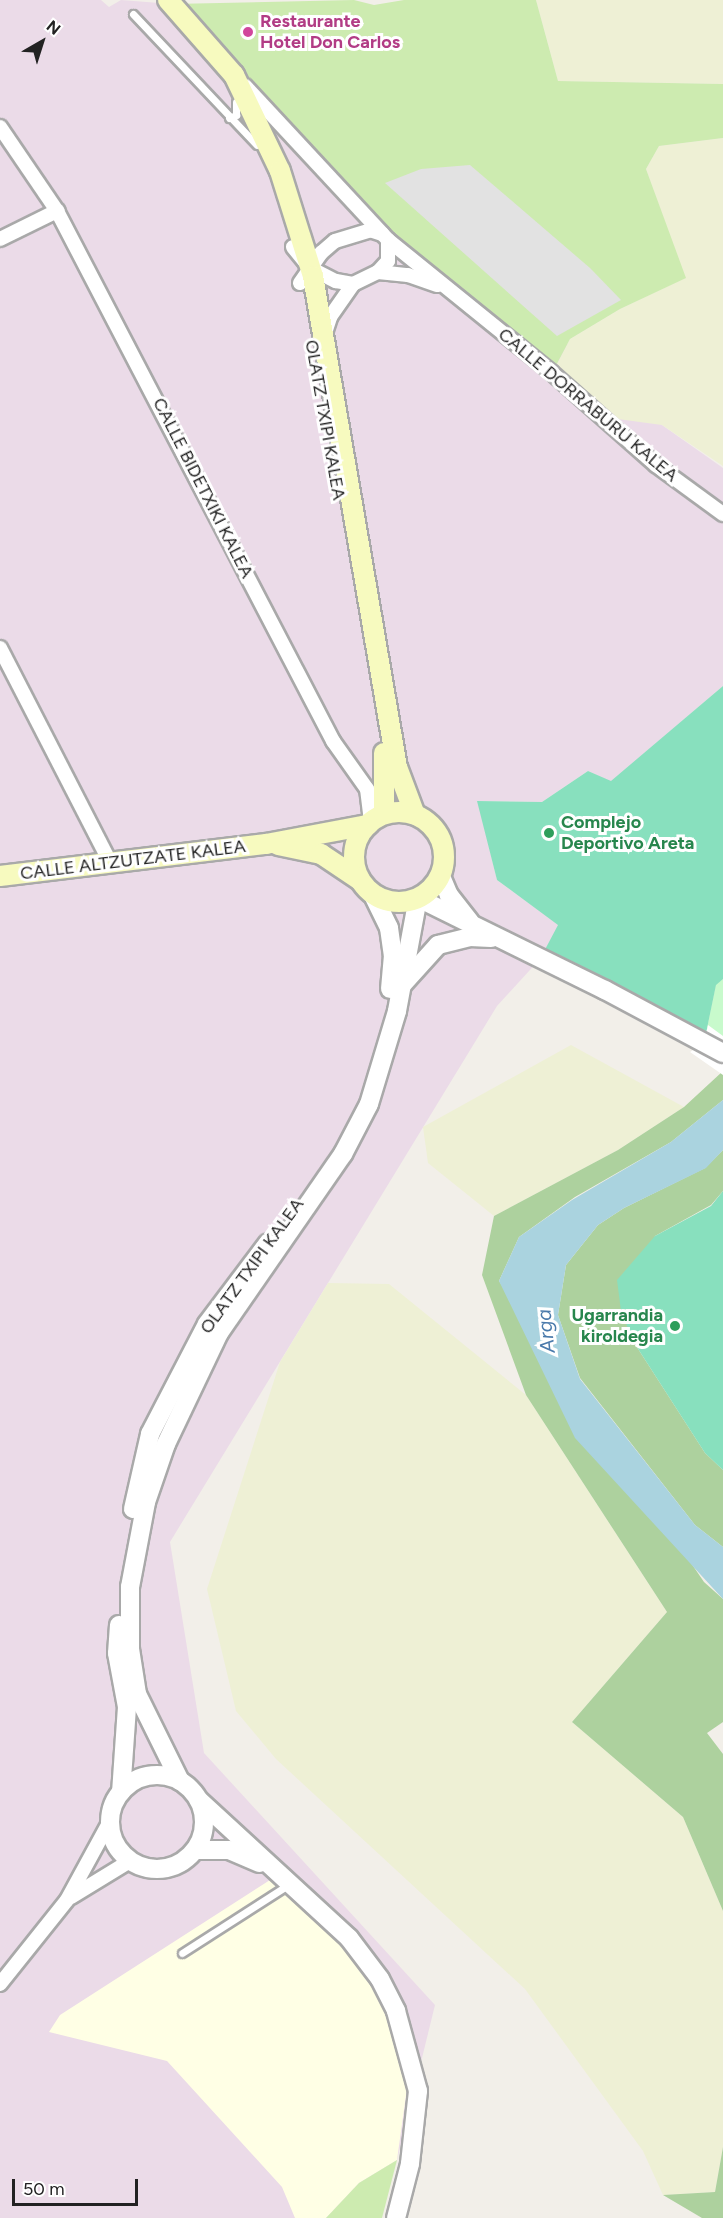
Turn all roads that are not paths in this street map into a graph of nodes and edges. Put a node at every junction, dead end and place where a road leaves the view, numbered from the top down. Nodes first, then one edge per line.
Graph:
1 (168, 0) edge
2 (133, 14) dead end
3 (205, 43) junction
4 (234, 75) junction
5 (232, 110) junction
6 (0, 127) edge
7 (57, 211) junction
8 (385, 237) junction
9 (0, 239) edge
10 (378, 272) junction
11 (305, 275) junction
12 (353, 284) junction
13 (455, 294) junction
14 (324, 338) junction
15 (723, 514) edge
16 (0, 648) edge
17 (415, 815) junction
18 (374, 820) junction
19 (266, 844) junction
20 (111, 864) junction
21 (440, 874) junction
22 (0, 876) edge
23 (366, 886) junction
24 (418, 898) junction
25 (486, 934) junction
26 (401, 986) junction
27 (723, 1053) edge
28 (180, 1781) junction
29 (121, 1792) junction
30 (199, 1800) junction
31 (110, 1821) junction
32 (195, 1850) junction
33 (130, 1861) junction
34 (271, 1870) junction
35 (288, 1885) junction
36 (67, 1900) junction
37 (182, 1953) dead end
38 (0, 1984) edge
39 (396, 2218) edge

1 - 3 main road, CALLE DORRABURU KALEA
2 - 5 lane
3 - 4 main road, CALLE DORRABURU KALEA
3 - 5 main road, OLATZ TXIPI KALEA
4 - 8 street, CALLE DORRABURU KALEA
4 - 11 main road, OLATZ TXIPI KALEA
5 - 11 main road, OLATZ TXIPI KALEA
6 - 7 street, CALLE BIDETXIKI KALEA
7 - 9 street
7 - 18 street, CALLE BIDETXIKI KALEA
8 - 10 street
8 - 11 street
8 - 13 street, CALLE DORRABURU KALEA
10 - 12 street
10 - 13 street, CALLE DORRABURU KALEA
11 - 12 street
11 - 14 main road, OLATZ TXIPI KALEA
11 - 18 main road, OLATZ TXIPI KALEA
12 - 14 street
13 - 15 street, CALLE DORRABURU KALEA
14 - 17 main road, OLATZ TXIPI KALEA
16 - 20 street
17 - 18 main road
17 - 21 main road
18 - 19 main road
18 - 23 main road
19 - 20 main road, CALLE ALTZUTZATE KALEA
19 - 23 main road
20 - 22 main road, CALLE ALTZUTZATE KALEA
21 - 24 main road
21 - 25 street
23 - 24 main road
23 - 29 street, OLATZ TXIPI KALEA
24 - 25 street
24 - 26 street, OLATZ TXIPI KALEA
25 - 26 street
25 - 27 street
26 - 28 street, OLATZ TXIPI KALEA
28 - 29 street
28 - 30 street
29 - 31 street
30 - 32 street
30 - 34 street
31 - 33 street
31 - 36 street
32 - 33 street
32 - 34 street
33 - 36 street
34 - 35 street
35 - 37 lane
35 - 39 street
36 - 38 street

